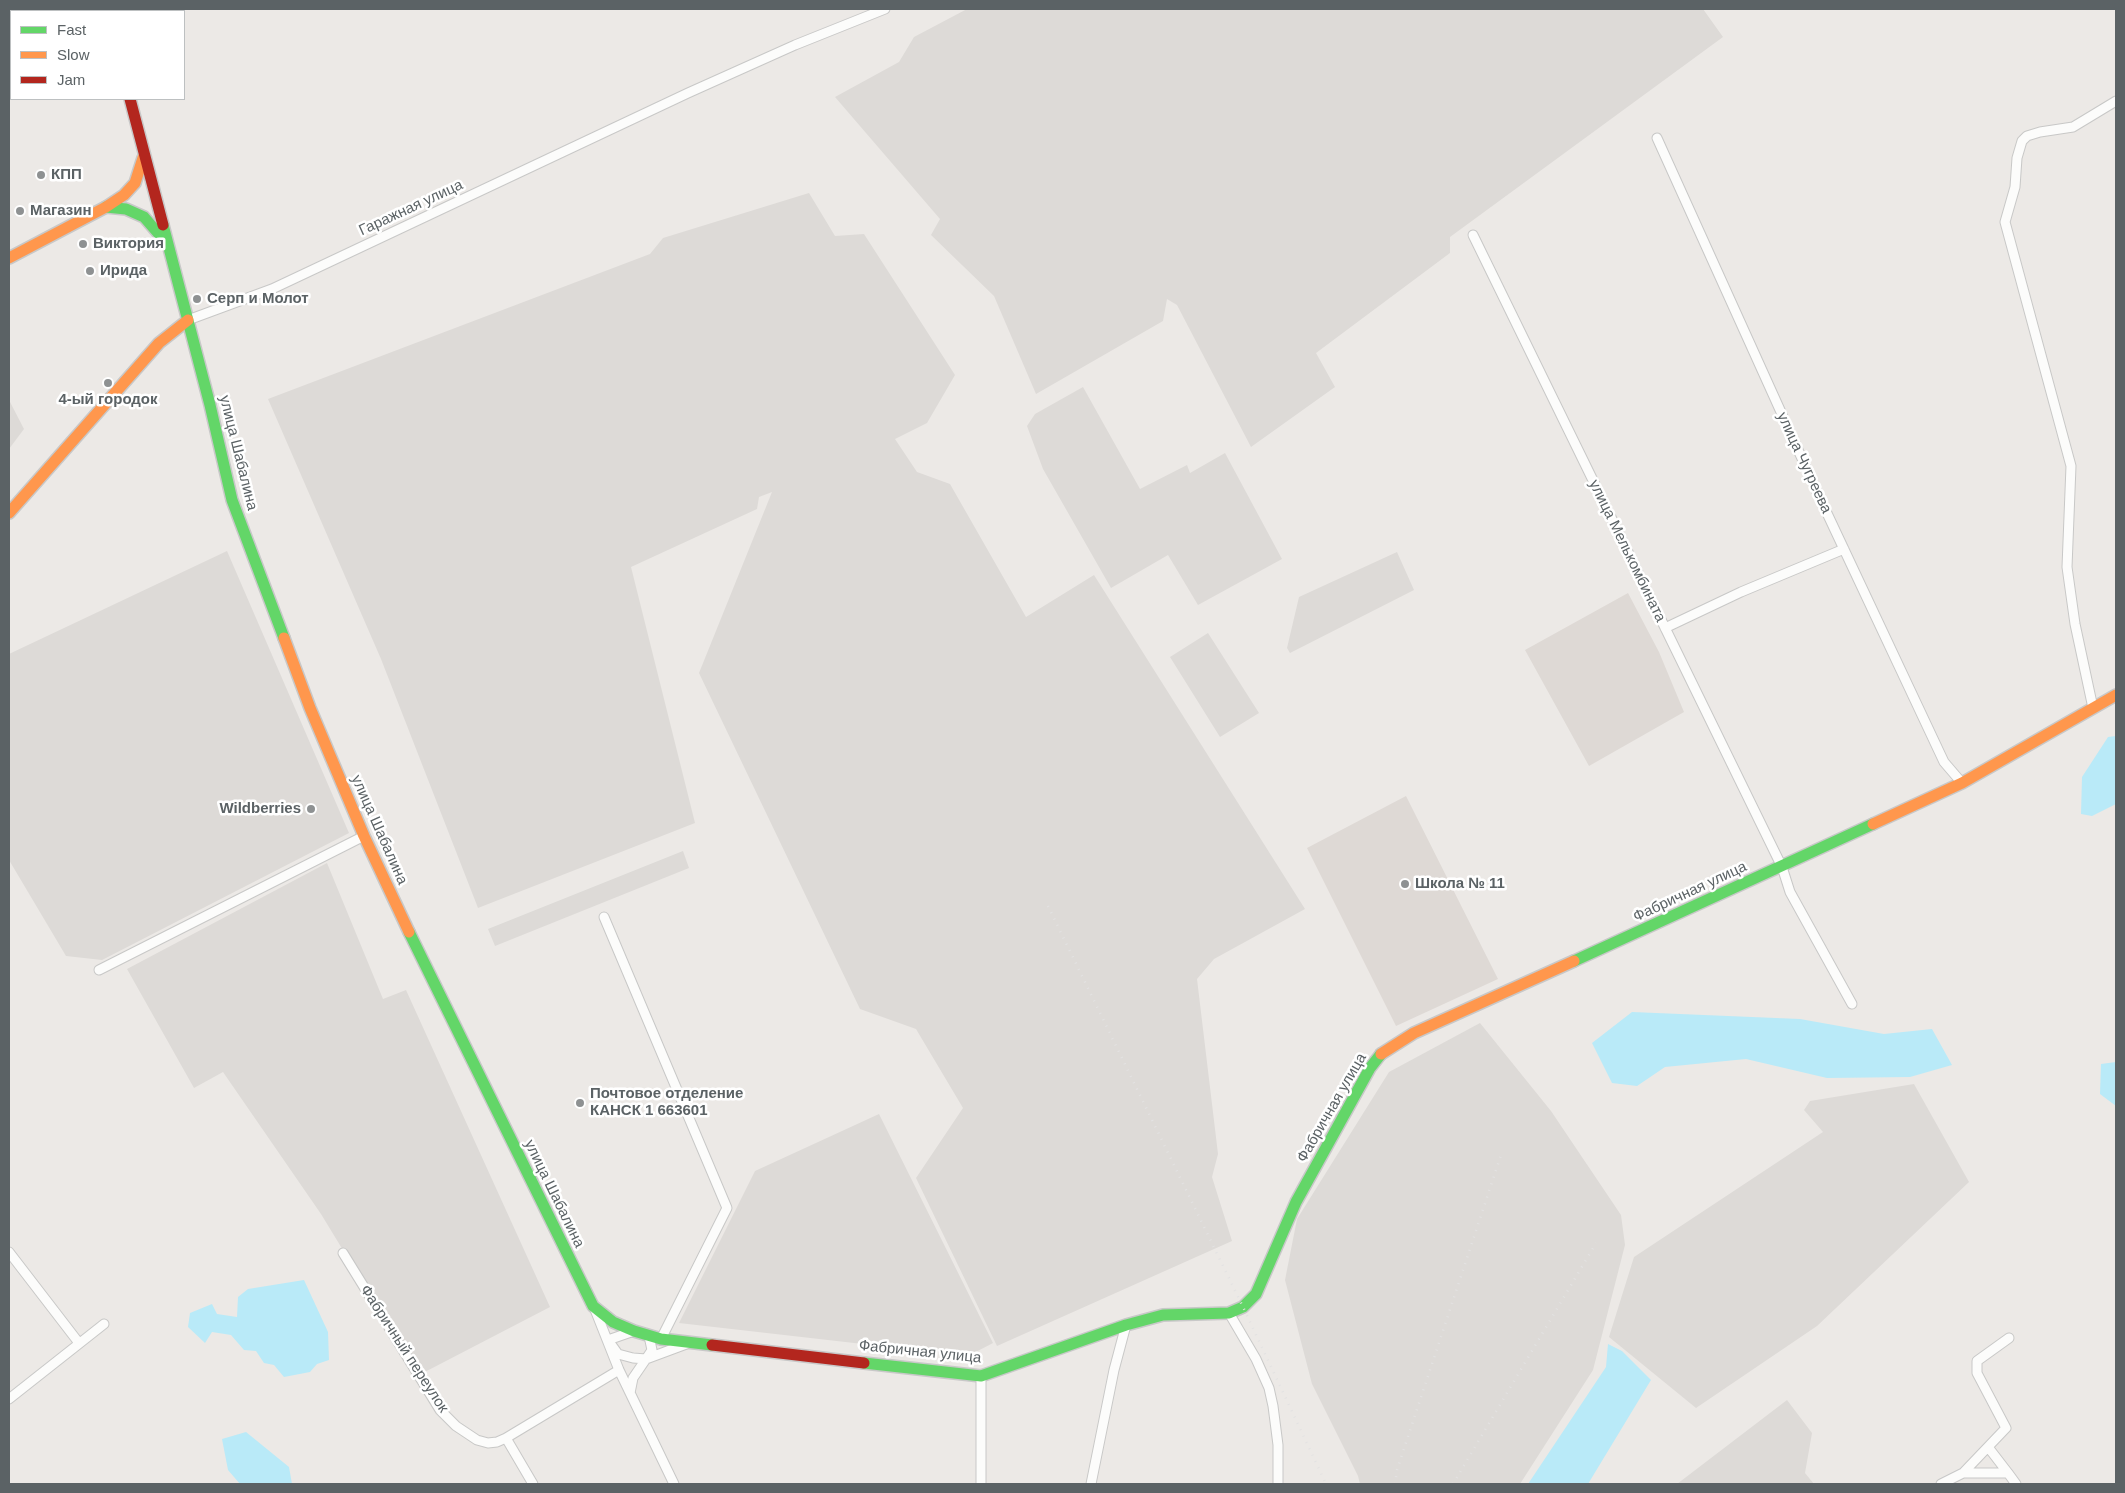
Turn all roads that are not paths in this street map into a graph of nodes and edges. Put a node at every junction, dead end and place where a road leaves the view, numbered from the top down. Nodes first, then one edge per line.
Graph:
1 (885, 9) edge
2 (130, 100) edge
3 (2116, 101) edge
4 (1657, 138) dead end
5 (144, 154) junction
6 (106, 207) junction
7 (1472, 234) dead end
8 (168, 244) junction
9 (9, 258) edge
10 (188, 320) junction
11 (9, 513) edge
12 (1844, 549) junction
13 (1665, 628) junction
14 (2116, 695) edge
15 (2093, 708) junction
16 (1962, 783) junction
17 (364, 836) junction
18 (1782, 866) junction
19 (604, 917) dead end
20 (98, 970) dead end
21 (1852, 1004) dead end
22 (9, 1252) edge
23 (343, 1253) dead end
24 (594, 1306) junction
25 (1229, 1312) junction
26 (104, 1324) dead end
27 (1126, 1325) junction
28 (634, 1331) junction
29 (655, 1337) junction
30 (2009, 1338) dead end
31 (608, 1340) junction
32 (691, 1342) junction
33 (79, 1343) junction
34 (646, 1359) junction
35 (620, 1370) junction
36 (981, 1376) junction
37 (630, 1394) junction
38 (9, 1399) edge
39 (506, 1438) junction
40 (1988, 1447) junction
41 (1963, 1473) junction
42 (2008, 1473) junction
43 (533, 1484) edge
44 (674, 1484) edge
45 (981, 1484) edge
46 (1091, 1484) edge
47 (1278, 1484) edge
48 (1941, 1484) edge
49 (2016, 1484) edge

1 - 10 street, Гаражная улица
2 - 5 street, улица Шабалина
3 - 15 street
4 - 12 street, улица Чугреева
5 - 6 street
5 - 8 street, улица Шабалина
6 - 8 street
6 - 9 street
7 - 13 street, улица Мелькомбината
8 - 10 street, улица Шабалина
10 - 11 street, Гаражная улица
10 - 17 street, улица Шабалина
12 - 13 street
12 - 16 street, улица Чугреева
13 - 18 street, улица Мелькомбината
14 - 15 street, Фабричная улица
15 - 16 street, Фабричная улица
16 - 18 street, Фабричная улица
17 - 20 street
17 - 24 street, улица Шабалина
18 - 21 street, улица Мелькомбината
18 - 25 street, Фабричная улица
19 - 29 street
22 - 33 street
23 - 39 street, Фабричный переулок
24 - 28 street, Фабричная улица
24 - 31 street, улица Шабалина
25 - 27 street, Фабричная улица
25 - 47 street
26 - 33 street
27 - 36 street, Фабричная улица
27 - 46 street
28 - 29 street, Фабричная улица
28 - 31 street
29 - 32 street, Фабричная улица
29 - 34 street
30 - 40 street
31 - 34 street
31 - 35 street, улица Шабалина
32 - 34 street
32 - 36 street, Фабричная улица
33 - 38 street
34 - 37 street
35 - 37 street, улица Шабалина
35 - 39 street
36 - 45 street
37 - 44 street, улица Шабалина
39 - 43 street
40 - 41 street
40 - 42 street
41 - 42 street
41 - 48 street
42 - 49 street

